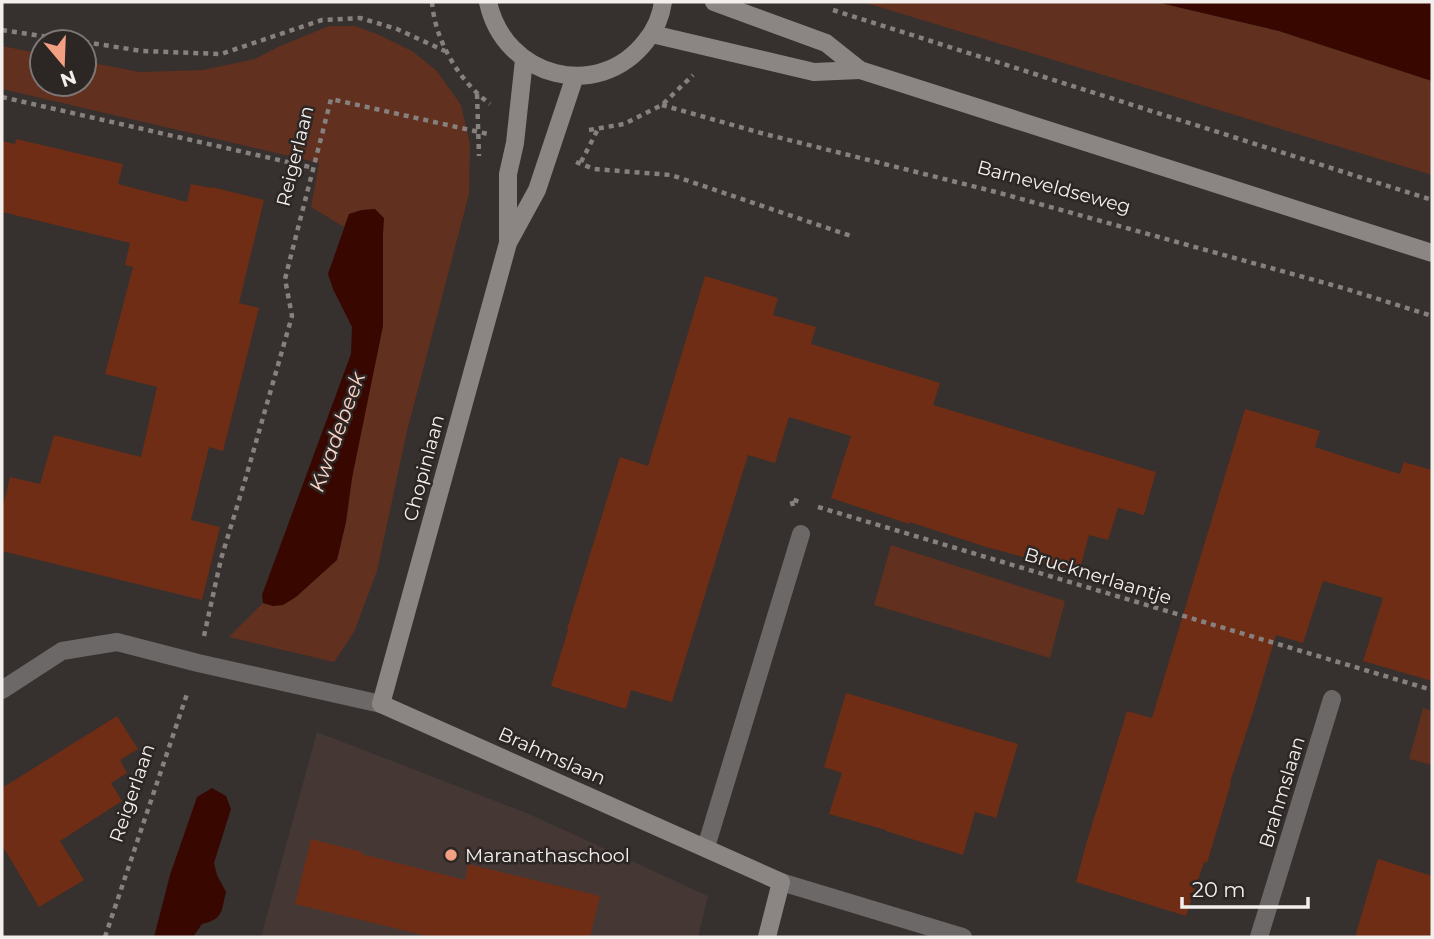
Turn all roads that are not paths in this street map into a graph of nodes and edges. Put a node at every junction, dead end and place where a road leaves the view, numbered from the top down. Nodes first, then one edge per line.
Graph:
1 (663, 2) edge
2 (714, 2) edge
3 (483, 3) edge
4 (652, 34) junction
5 (524, 60) junction
6 (860, 70) junction
7 (575, 76) junction
8 (508, 243) junction
9 (1432, 253) edge
10 (801, 534) road end
11 (2, 690) edge
12 (1332, 699) dead end
13 (381, 704) junction
14 (706, 848) junction
15 (781, 882) junction
16 (767, 937) edge
17 (963, 937) edge
18 (1259, 937) edge

1 - 4 street
2 - 6 street
3 - 5 street
4 - 6 street
4 - 7 street
5 - 7 street
5 - 8 street, Chopinlaan
6 - 9 street
7 - 8 street, Chopinlaan
8 - 13 street, Chopinlaan
10 - 14 street
11 - 13 street
12 - 18 street, Brahmslaan
13 - 14 street, Brahmslaan
14 - 15 street, Brahmslaan
15 - 16 street
15 - 17 street, Brahmslaan

